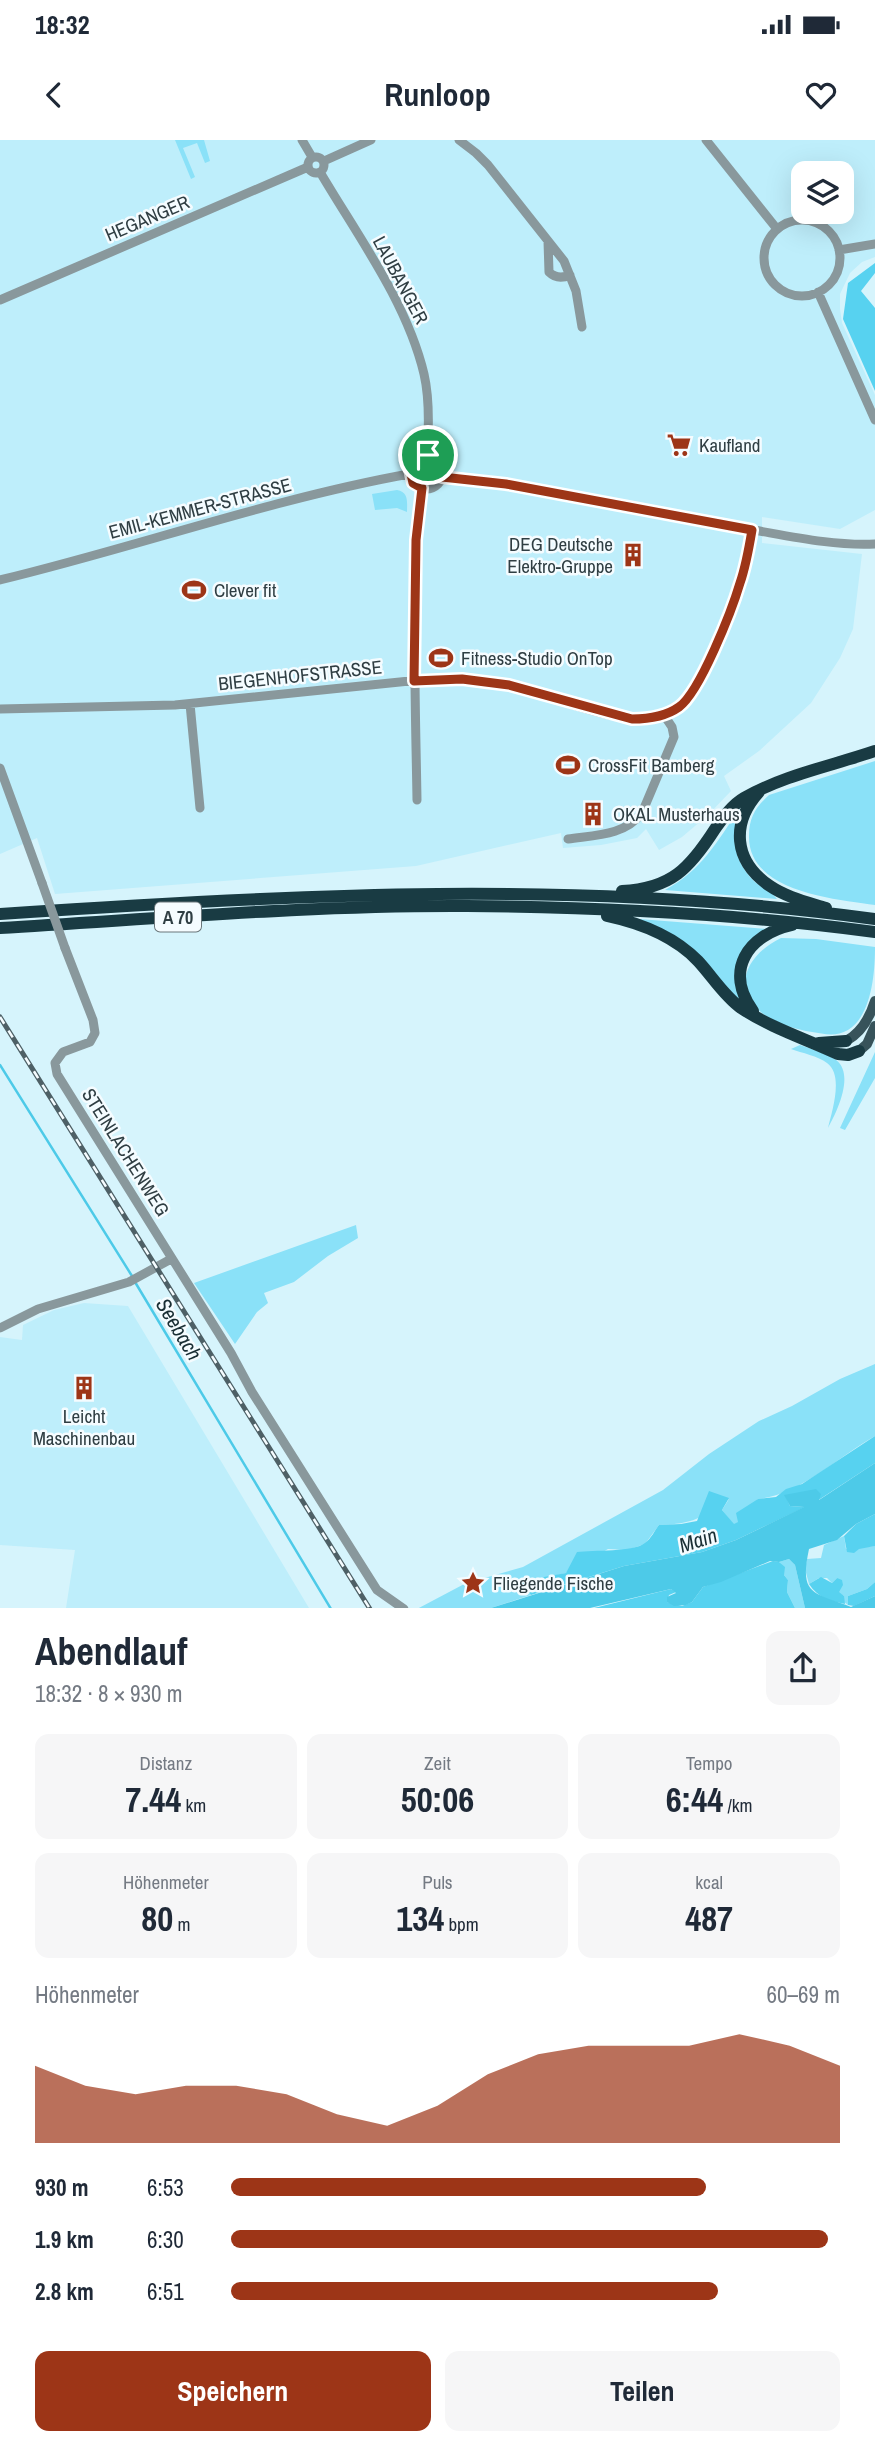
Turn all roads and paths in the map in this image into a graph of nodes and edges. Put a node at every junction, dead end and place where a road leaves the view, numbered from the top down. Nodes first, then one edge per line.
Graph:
1 (302, 140) edge
2 (371, 140) edge
3 (459, 140) edge
4 (706, 140) edge
5 (312, 157) junction
6 (324, 161) junction
7 (308, 167) junction
8 (320, 172) junction
9 (777, 229) junction
10 (548, 241) junction
11 (875, 244) edge
12 (839, 250) junction
13 (570, 275) junction
14 (818, 292) junction
15 (0, 300) edge
16 (582, 327) dead end
17 (875, 420) edge
18 (428, 455) junction
19 (409, 474) junction
20 (442, 477) junction
21 (422, 488) junction
22 (752, 530) junction
23 (875, 538) edge
24 (868, 546) edge
25 (0, 580) edge
26 (414, 681) junction
27 (190, 704) junction
28 (0, 709) edge
29 (664, 715) junction
30 (875, 751) edge
31 (0, 768) edge
32 (762, 789) junction
33 (417, 800) dead end
34 (200, 808) dead end
35 (568, 839) dead end
36 (575, 902) junction
37 (0, 914) edge
38 (848, 916) junction
39 (875, 919) edge
40 (802, 923) junction
41 (0, 928) edge
42 (875, 932) edge
43 (875, 1001) edge
44 (757, 1017) junction
45 (875, 1026) edge
46 (846, 1041) joint
47 (814, 1042) junction
48 (859, 1051) joint
49 (171, 1259) junction
50 (0, 1328) edge
51 (404, 1608) edge

1 - 5 street
2 - 6 street
3 - 10 street
4 - 9 street
5 - 6 street
5 - 7 street
6 - 8 street
7 - 8 street
7 - 15 street, HEGANGER
8 - 18 street, LAUBANGER
9 - 12 street
9 - 14 street
10 - 13 street
10 - 13 street
11 - 12 street
12 - 14 street
13 - 16 street
14 - 17 street
18 - 19 street
18 - 20 street
19 - 21 street
19 - 25 street, EMIL-KEMMER-STRASSE
20 - 21 street
20 - 22 street
21 - 26 street
22 - 24 street
22 - 29 street
23 - 24 street
26 - 27 street, BIEGENHOFSTRASSE
26 - 29 street, BIEGENHOFSTRASSE
26 - 33 street
27 - 28 street, BIEGENHOFSTRASSE
27 - 34 street
29 - 35 street
30 - 32 highway
31 - 49 street, STEINLACHENWEG, bridge
32 - 36 highway
32 - 38 highway
36 - 37 highway, A 70
36 - 38 highway, A 70
36 - 40 highway, A 70
36 - 41 highway, A 70
36 - 44 highway
38 - 39 highway, A 70
40 - 42 highway, A 70
40 - 44 highway
43 - 46 main road
44 - 47 highway
45 - 48 main road
46 - 47 highway
47 - 48 highway
49 - 50 street
49 - 51 street, STEINLACHENWEG

